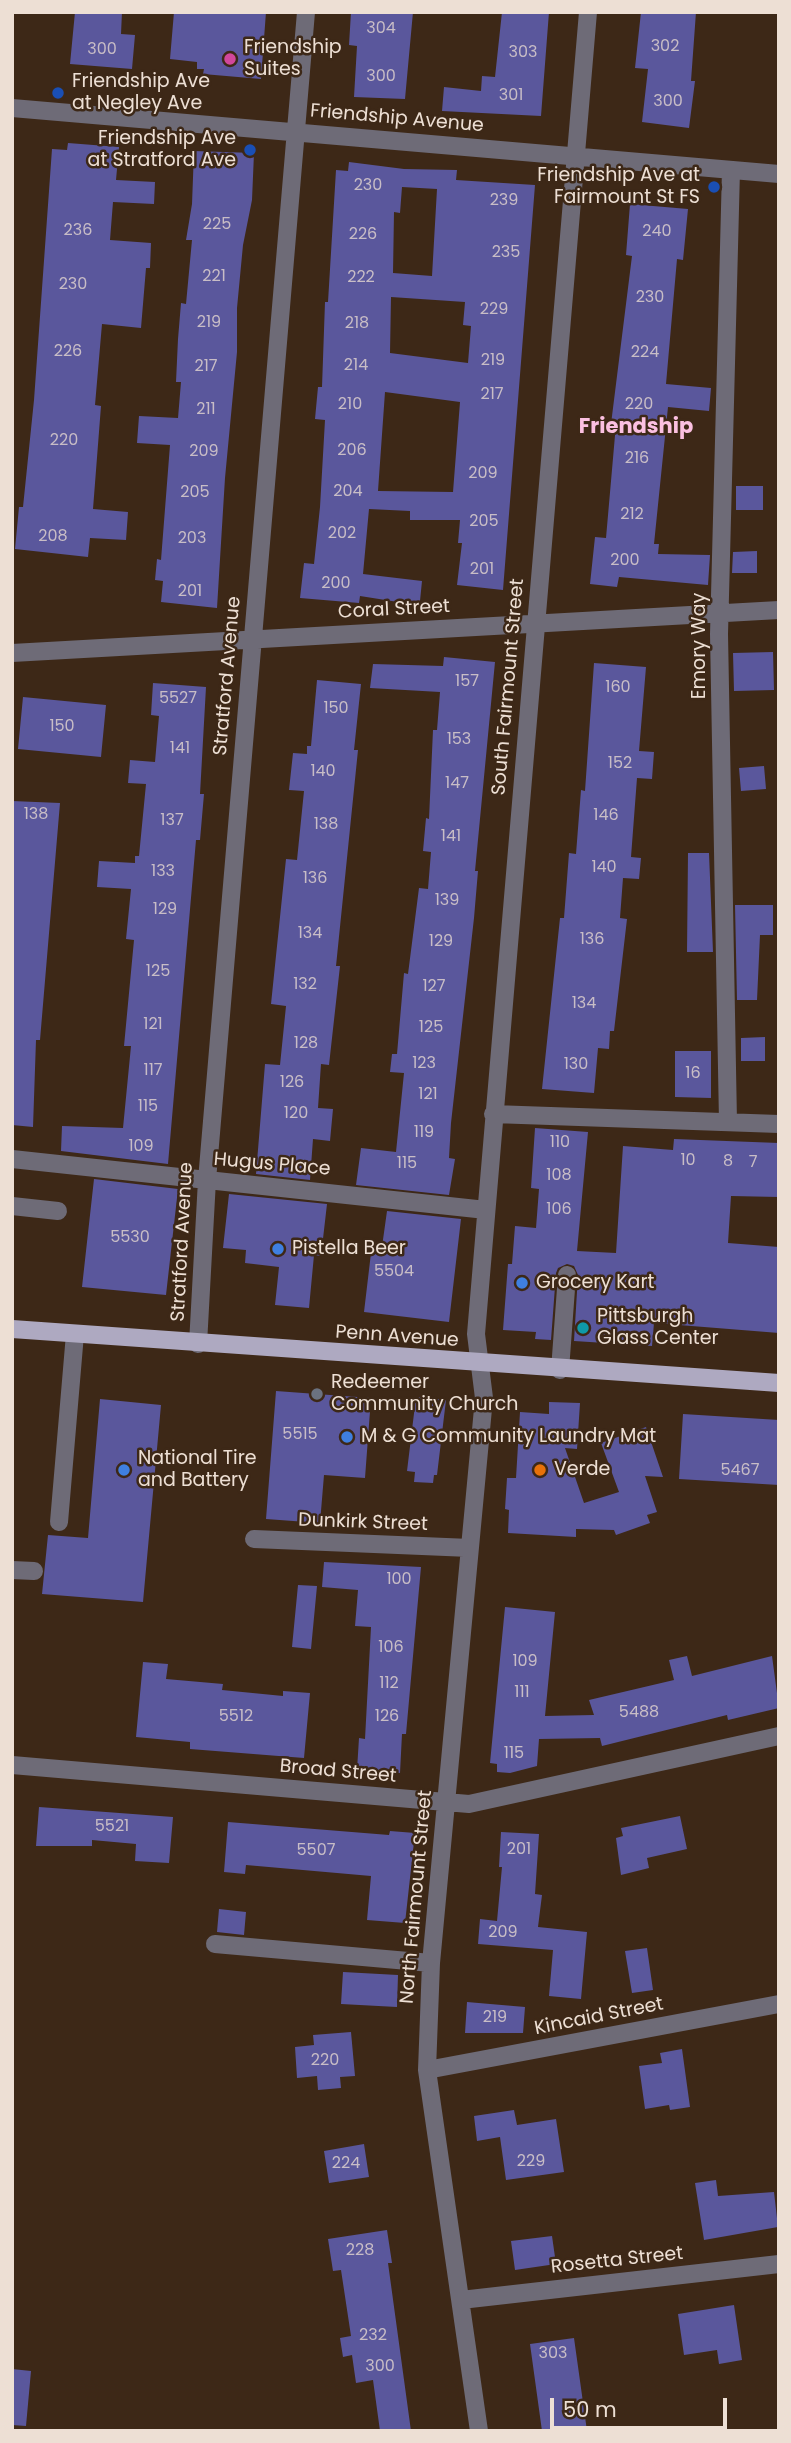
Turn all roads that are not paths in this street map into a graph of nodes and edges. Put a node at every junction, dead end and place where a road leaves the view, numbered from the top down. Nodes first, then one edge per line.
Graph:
1 (306, 12) edge
2 (588, 12) edge
3 (12, 108) edge
4 (296, 131) junction
5 (577, 155) junction
6 (731, 170) junction
7 (779, 174) edge
8 (779, 610) edge
9 (721, 613) junction
10 (536, 624) junction
11 (252, 640) junction
12 (12, 653) edge
13 (494, 1114) junction
14 (728, 1122) junction
15 (779, 1124) edge
16 (12, 1159) edge
17 (207, 1180) junction
18 (12, 1206) edge
19 (485, 1210) junction
20 (58, 1211) dead end
21 (567, 1275) dead end
22 (12, 1329) edge
23 (75, 1335) junction
24 (198, 1344) junction
25 (480, 1365) junction
26 (560, 1370) junction
27 (779, 1383) edge
28 (59, 1522) dead end
29 (254, 1539) dead end
30 (470, 1548) junction
31 (12, 1570) edge
32 (34, 1571) dead end
33 (779, 1736) edge
34 (12, 1765) edge
35 (446, 1802) junction
36 (215, 1944) dead end
37 (431, 1963) junction
38 (779, 2004) edge
39 (427, 2070) junction
40 (779, 2264) edge
41 (461, 2300) junction
42 (480, 2431) edge

1 - 4 street, Stratford Avenue
2 - 5 street, South Fairmount Street
3 - 4 street, Friendship Avenue
4 - 5 street, Friendship Avenue
4 - 11 street, Stratford Avenue
5 - 6 street, Friendship Avenue
5 - 10 street, South Fairmount Street
6 - 7 street, Friendship Avenue
6 - 9 street, Emory Way
8 - 9 street, Coral Street
9 - 10 street, Coral Street
9 - 14 street, Emory Way
10 - 11 street, Coral Street
10 - 13 street, South Fairmount Street
11 - 12 street, Coral Street
11 - 17 street, Stratford Avenue
13 - 14 street
13 - 19 street, South Fairmount Street
14 - 15 street
16 - 17 street, Hugus Place
17 - 19 street, Hugus Place
17 - 24 street, Stratford Avenue
18 - 20 street
19 - 25 street, South Fairmount Street
21 - 26 street
22 - 23 main road, Penn Avenue
23 - 24 main road, Penn Avenue
23 - 28 street
24 - 25 main road, Penn Avenue
25 - 26 main road, Penn Avenue
25 - 30 street, North Fairmount Street
26 - 27 main road, Penn Avenue
29 - 30 street, Dunkirk Street
30 - 35 street, North Fairmount Street
31 - 32 street
33 - 35 street, Broad Street
34 - 35 street, Broad Street
35 - 37 street, North Fairmount Street
36 - 37 street
37 - 39 street, North Fairmount Street
38 - 39 street, Kincaid Street
39 - 41 street, North Fairmount Street
40 - 41 street, Rosetta Street
41 - 42 street, North Fairmount Street

